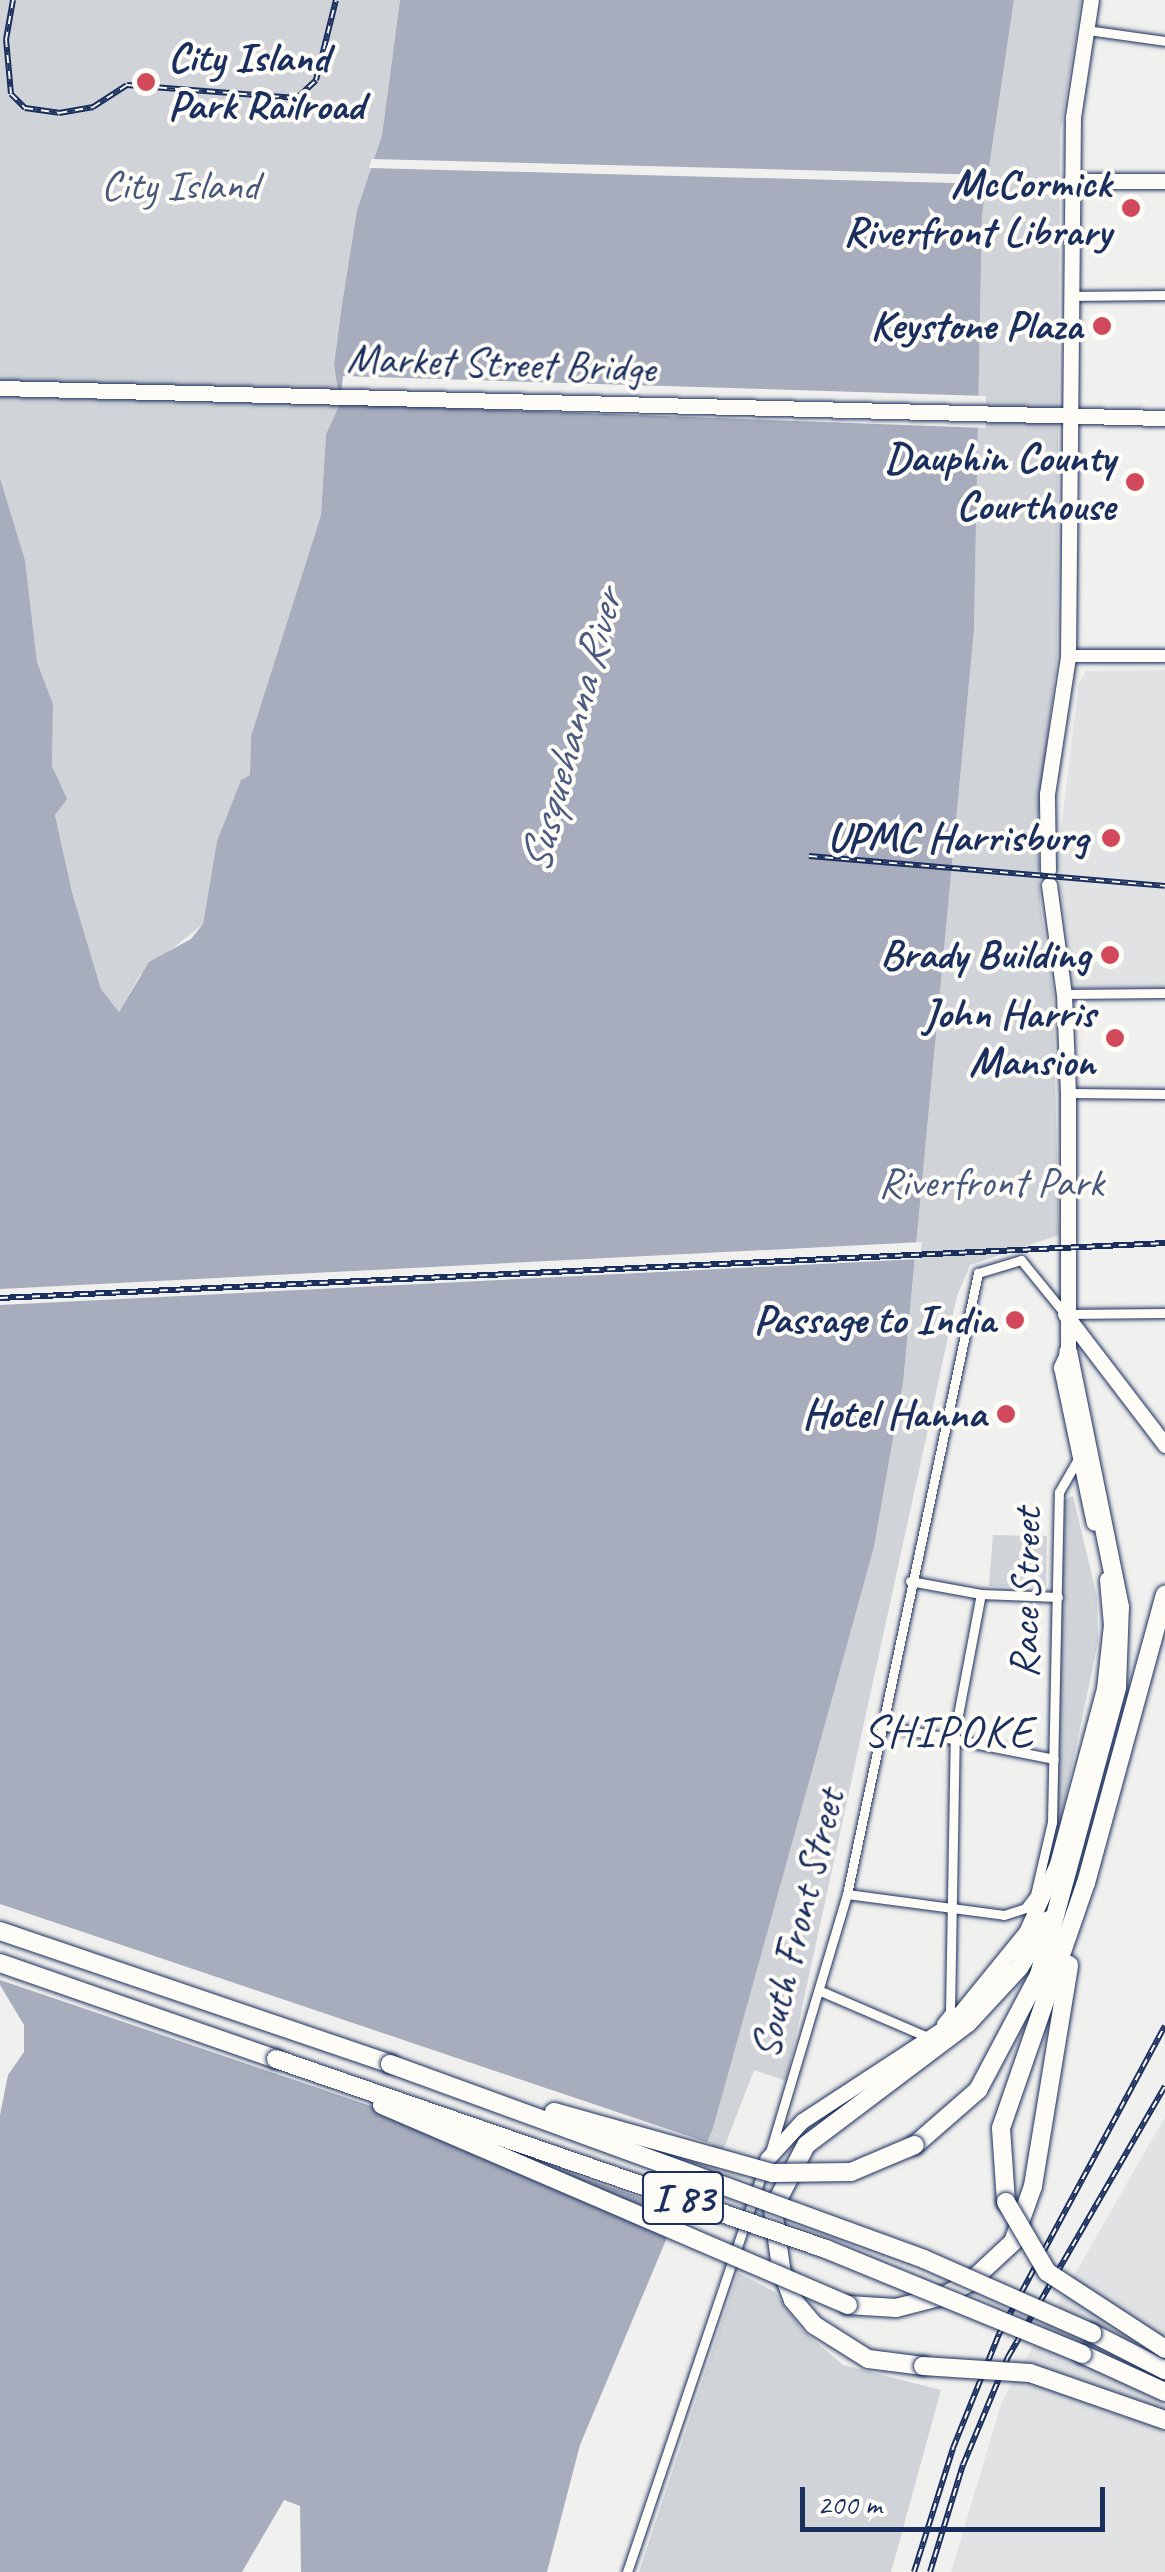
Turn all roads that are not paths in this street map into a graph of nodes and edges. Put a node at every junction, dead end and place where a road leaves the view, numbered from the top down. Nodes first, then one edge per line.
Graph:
1 (1091, 0) edge
2 (1087, 30) junction
3 (1165, 41) edge
4 (1071, 181) junction
5 (1165, 181) edge
6 (1165, 295) edge
7 (1070, 296) junction
8 (0, 388) edge
9 (1066, 416) junction
10 (1165, 418) edge
11 (1068, 656) junction
12 (1165, 656) edge
13 (1165, 993) edge
14 (1064, 994) junction
15 (1068, 1093) junction
16 (1165, 1094) edge
17 (1165, 1313) edge
18 (1065, 1314) junction
19 (1068, 1352) junction
20 (1165, 1445) edge
21 (1078, 1459) junction
22 (910, 1581) junction
23 (981, 1594) junction
24 (1165, 1595) edge
25 (1058, 1597) junction
26 (882, 1725) junction
27 (956, 1741) junction
28 (1054, 1759) junction
29 (1086, 1883) junction
30 (847, 1894) junction
31 (1060, 1898) junction
32 (951, 1912) junction
33 (0, 1931) edge
34 (0, 1963) edge
35 (823, 1992) junction
36 (276, 2059) junction
37 (390, 2064) junction
38 (767, 2159) junction
39 (1165, 2349) edge
40 (1165, 2370) edge
41 (1165, 2392) edge
42 (1165, 2420) edge
43 (627, 2572) edge

1 - 2 main road
2 - 3 street
2 - 4 main road
4 - 5 main road
4 - 7 main road
6 - 7 street
7 - 9 main road
8 - 9 main road, Market Street Bridge
9 - 10 main road, Market Street Bridge
9 - 11 main road
11 - 12 main road
11 - 14 main road
13 - 14 street
14 - 15 main road
15 - 16 street
15 - 18 main road
17 - 18 street
18 - 19 main road
18 - 20 main road
18 - 22 street, South Front Street
19 - 21 main road
19 - 31 highway
21 - 25 street, Race Street
21 - 38 main road
22 - 23 street
22 - 26 street, South Front Street
23 - 25 street
23 - 27 street
24 - 29 highway
25 - 28 street, Race Street
26 - 27 street
26 - 30 street, South Front Street
27 - 28 street
27 - 32 street
28 - 32 street, Race Street
29 - 36 highway, bridge
29 - 39 highway, bridge
30 - 32 street
30 - 35 street, South Front Street
31 - 37 highway, bridge
31 - 42 highway, bridge
32 - 35 street
33 - 37 highway, I 83
34 - 36 highway, I 83
35 - 38 street, South Front Street
36 - 41 highway, I 83, bridge
37 - 40 highway, I 83, bridge
38 - 43 street, South Front Street

